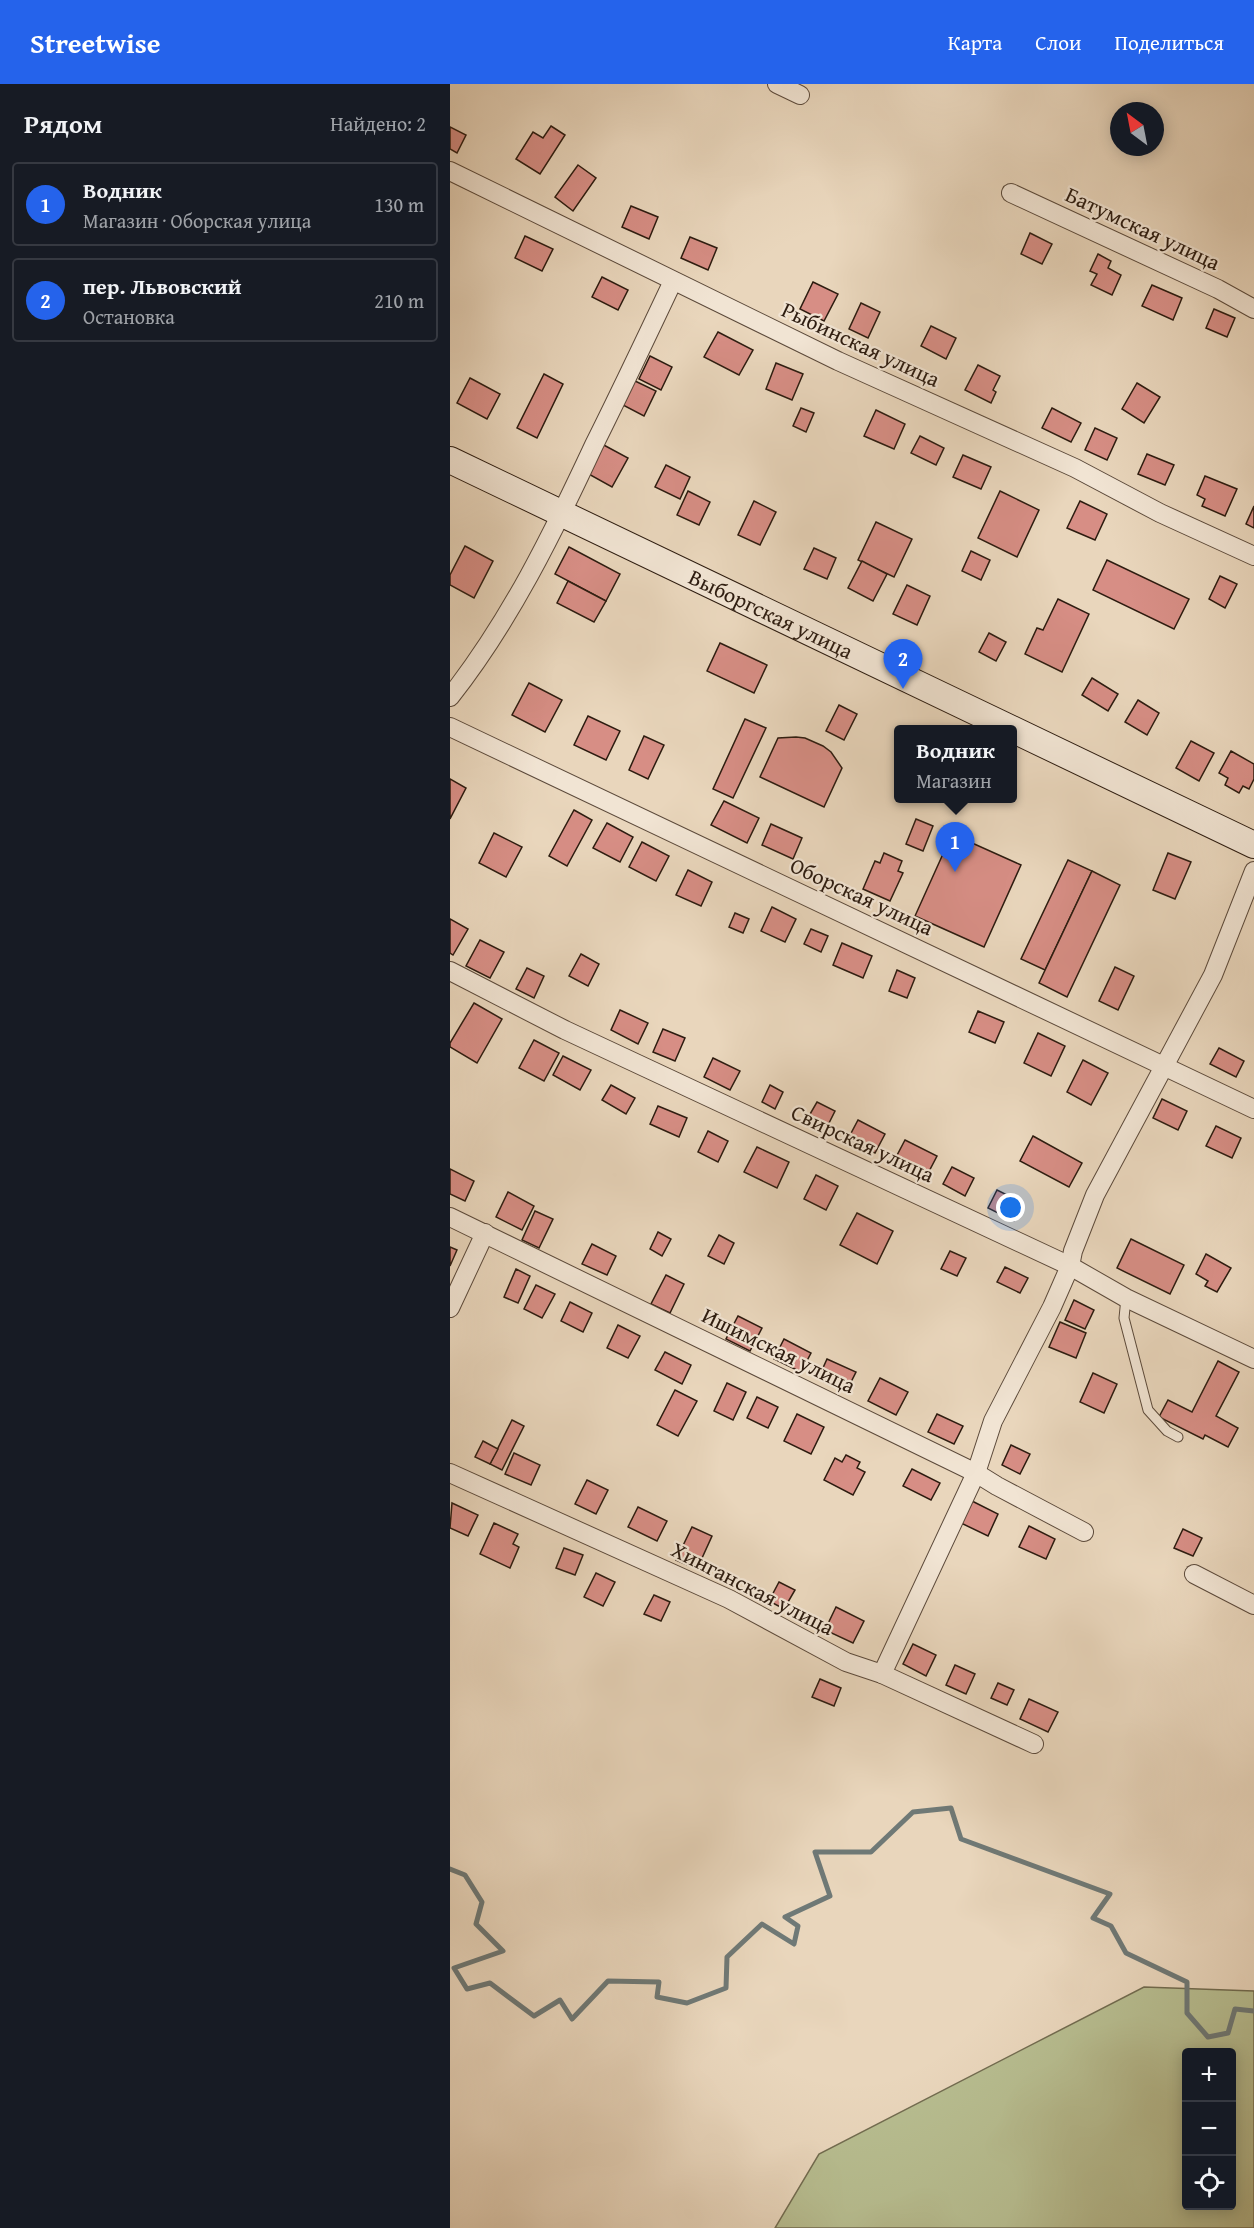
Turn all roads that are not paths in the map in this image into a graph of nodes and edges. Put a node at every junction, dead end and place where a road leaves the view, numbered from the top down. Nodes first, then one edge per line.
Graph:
1 (777, 84) edge
2 (800, 95) dead end
3 (450, 171) edge
4 (1011, 193) dead end
5 (673, 281) junction
6 (1254, 309) edge
7 (450, 460) edge
8 (562, 514) junction
9 (1254, 556) edge
10 (450, 697) edge
11 (1003, 725) edge
12 (450, 727) edge
13 (1017, 732) edge
14 (1254, 845) edge
15 (1254, 871) edge
16 (450, 971) edge
17 (1165, 1066) junction
18 (1254, 1109) edge
19 (450, 1217) edge
20 (485, 1233) junction
21 (1070, 1266) junction
22 (1126, 1298) junction
23 (450, 1308) edge
24 (1254, 1359) edge
25 (1178, 1437) dead end
26 (450, 1473) edge
27 (976, 1473) junction
28 (1084, 1532) dead end
29 (1194, 1574) dead end
30 (1254, 1605) edge
31 (882, 1674) junction
32 (1034, 1744) dead end

1 - 2 street
3 - 5 street, Рыбинская улица
4 - 6 street, Батумская улица
5 - 8 street
5 - 9 street, Рыбинская улица
7 - 8 street, Выборгская улица
8 - 10 street
8 - 11 street, Выборгская улица
12 - 17 street, Оборская улица
13 - 14 street, Выборгская улица
15 - 17 street
16 - 21 street, Свирская улица
17 - 18 street, Оборская улица
17 - 21 street
19 - 20 street, Ишимская улица
20 - 23 street
20 - 27 street, Ишимская улица
21 - 22 street, Свирская улица
21 - 27 street
22 - 24 street, Свирская улица
22 - 25 lane
26 - 31 street, Хинганская улица
27 - 28 street, Ишимская улица
27 - 31 street
29 - 30 street
31 - 32 street, Хинганская улица

